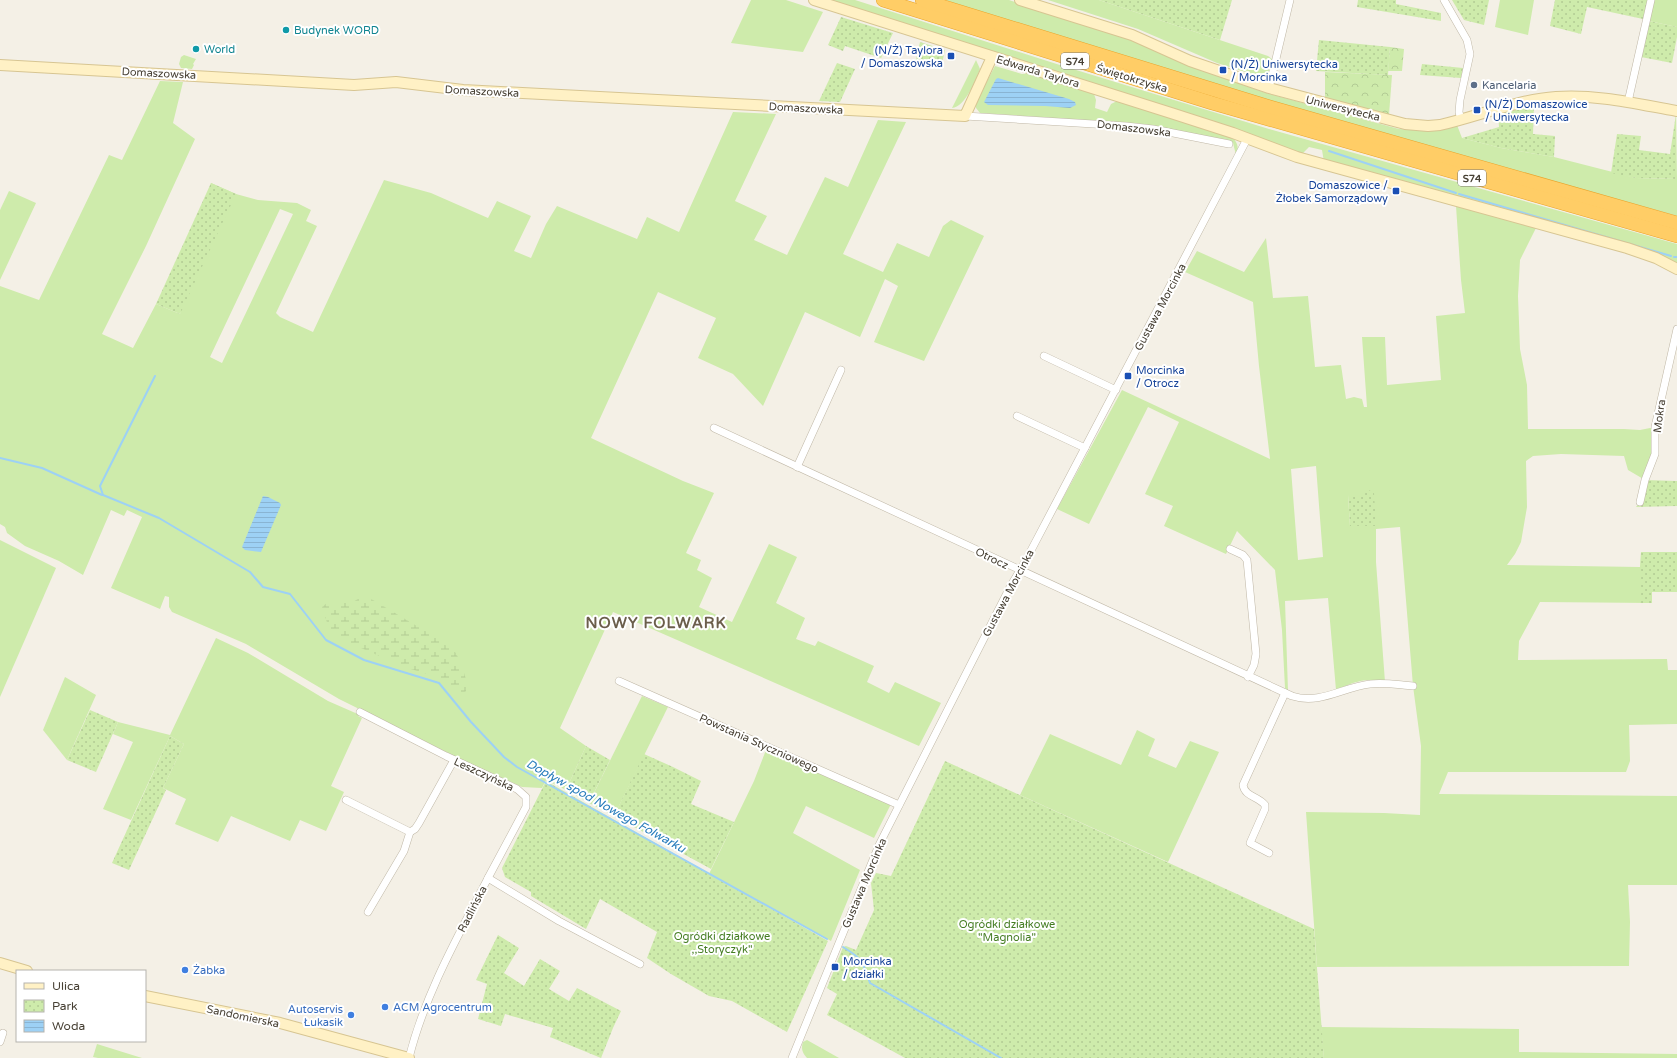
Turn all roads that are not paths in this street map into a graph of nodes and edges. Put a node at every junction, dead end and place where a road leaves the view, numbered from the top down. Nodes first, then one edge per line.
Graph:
1 (814, 0) edge
2 (883, 0) edge
3 (922, 0) edge
4 (1020, 0) edge
5 (1290, 0) edge
6 (1444, 0) edge
7 (1651, 0) edge
8 (992, 57) junction
9 (0, 65) edge
10 (1269, 88) junction
11 (1628, 102) junction
12 (1677, 111) edge
13 (1269, 113) junction
14 (965, 116) junction
15 (1461, 120) junction
16 (1247, 139) junction
17 (1229, 144) dead end
18 (1677, 223) edge
19 (1677, 236) edge
20 (1677, 269) edge
21 (1677, 329) edge
22 (1044, 356) dead end
23 (841, 370) dead end
24 (1116, 390) junction
25 (1017, 416) dead end
26 (714, 428) dead end
27 (1085, 448) junction
28 (797, 467) junction
29 (1640, 502) dead end
30 (1230, 549) dead end
31 (1020, 571) junction
32 (1248, 677) junction
33 (619, 681) dead end
34 (1413, 686) dead end
35 (1289, 695) junction
36 (360, 712) dead end
37 (454, 760) junction
38 (346, 800) dead end
39 (899, 805) junction
40 (410, 832) junction
41 (1269, 853) dead end
42 (488, 878) junction
43 (368, 912) dead end
44 (0, 964) edge
45 (640, 964) dead end
46 (23, 970) edge
47 (146, 996) edge
48 (3, 1033) dead end
49 (0, 1042) edge
50 (409, 1058) edge
51 (792, 1058) edge

1 - 8 street, Edwarda Taylora
2 - 13 highway, Świętokrzyska / S74
3 - 13 highway, Świętokrzyska / S74
4 - 10 street, Uniwersytecka
5 - 10 street
6 - 15 street
7 - 11 street
8 - 14 street
8 - 16 street, Edwarda Taylora
9 - 14 street, Domaszowska
10 - 15 street, Uniwersytecka
11 - 12 street, Uniwersytecka
11 - 15 street, Uniwersytecka
13 - 18 highway, S74
13 - 19 highway, S74
14 - 17 street, Domaszowska
16 - 20 street, Edwarda Taylora
16 - 24 street, Gustawa Morcinka
21 - 29 street, Mokra
22 - 24 street
23 - 28 street
24 - 27 street, Gustawa Morcinka
25 - 27 street
26 - 28 street, Otrocz
27 - 31 street, Gustawa Morcinka
28 - 31 street, Otrocz
30 - 32 street
31 - 32 street, Otrocz
31 - 39 street, Gustawa Morcinka
32 - 35 street, Otrocz
33 - 39 street, Powstania Styczniowego
34 - 35 street, Otrocz
35 - 41 street
36 - 37 street, Leszczyńska
37 - 40 street
37 - 42 street, Leszczyńska
38 - 40 street
39 - 51 street, Gustawa Morcinka
40 - 43 street
42 - 45 street, Radlińska
42 - 50 street, Radlińska
44 - 46 street
47 - 50 street, Sandomierska
48 - 49 street

